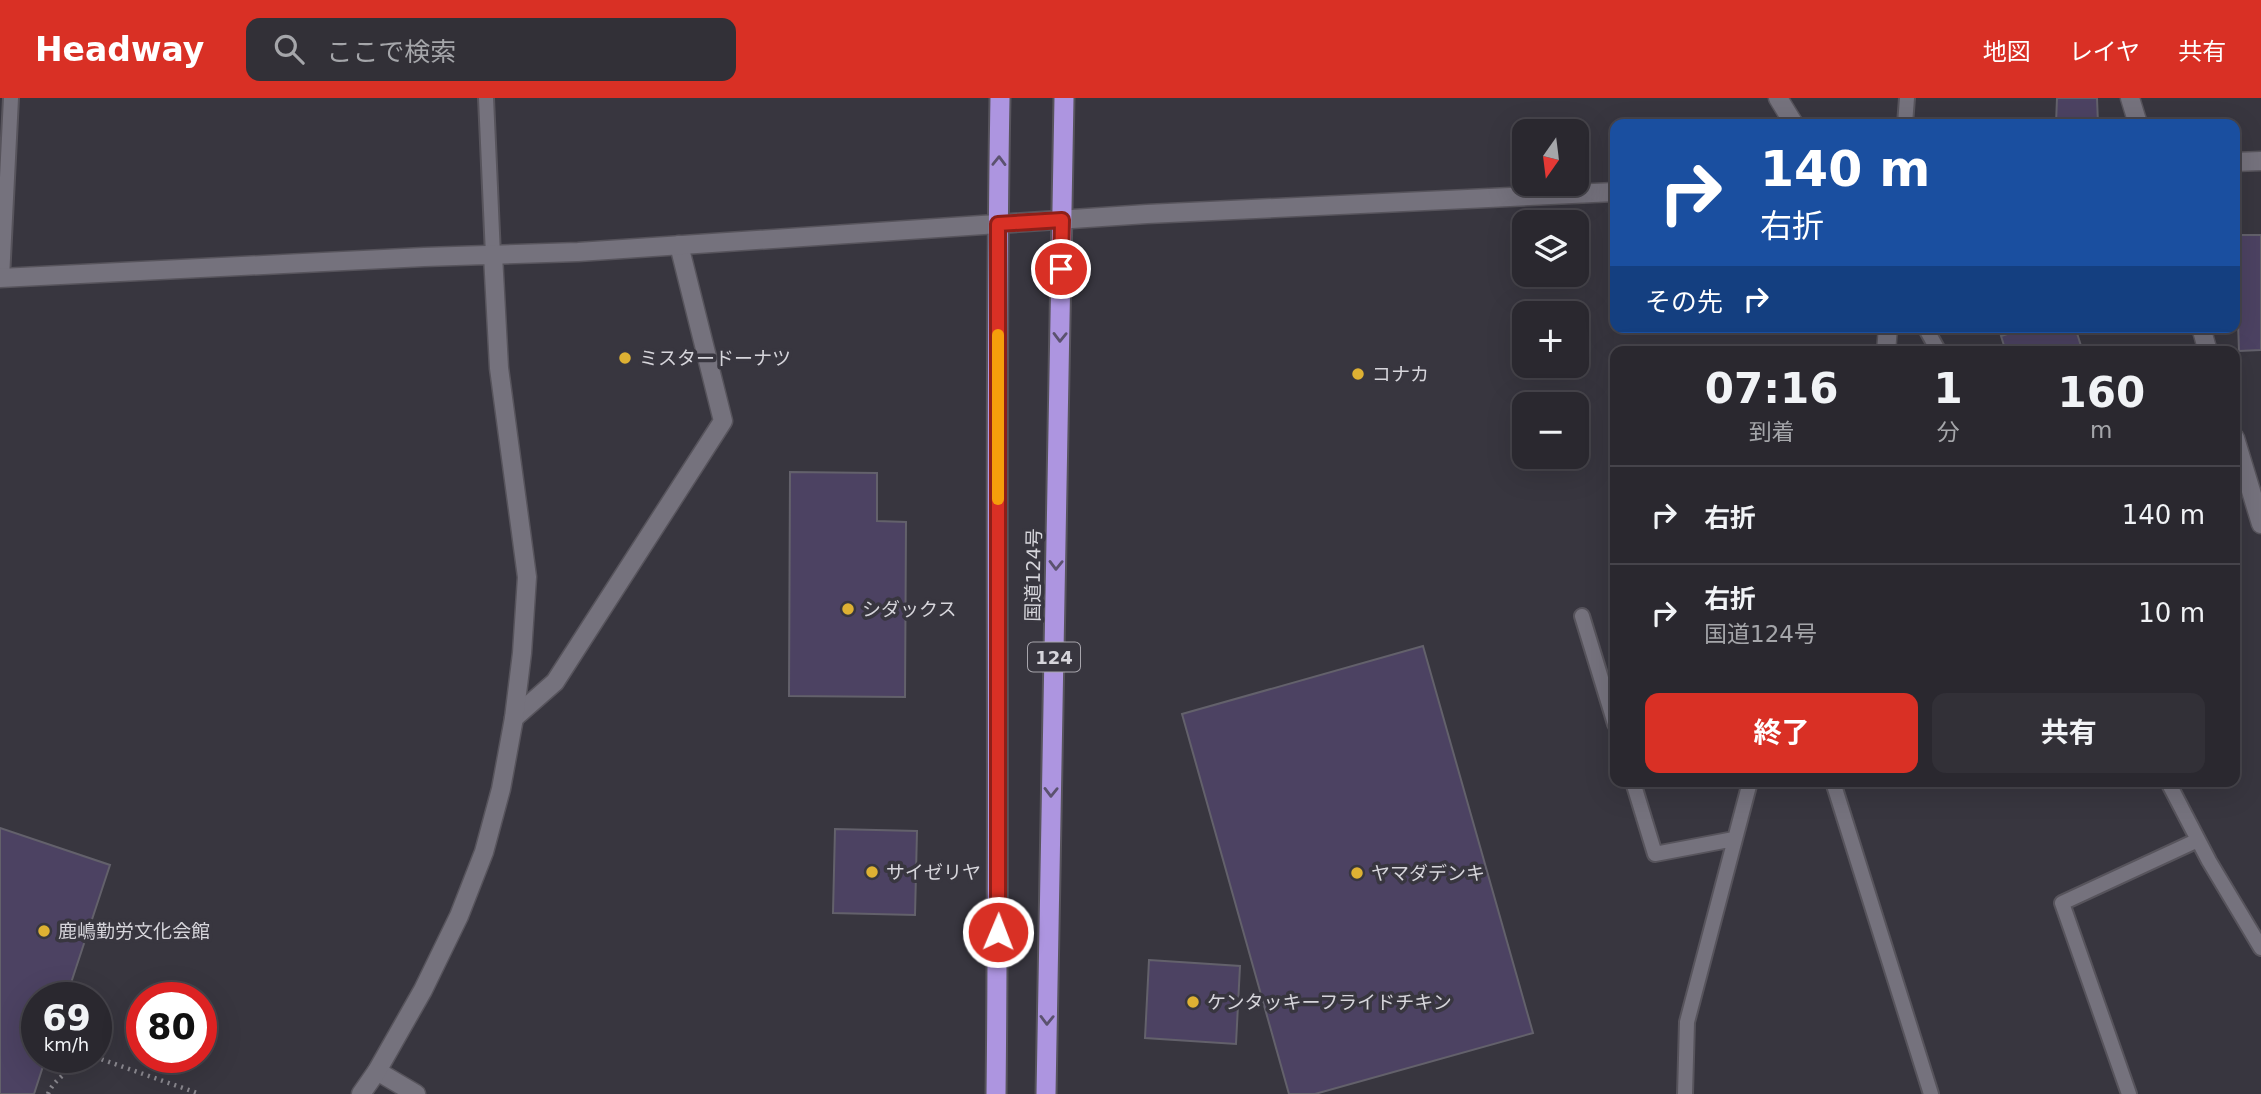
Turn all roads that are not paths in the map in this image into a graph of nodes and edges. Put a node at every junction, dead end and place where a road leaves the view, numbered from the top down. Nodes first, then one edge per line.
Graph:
1 (11, 98) edge
2 (486, 98) edge
3 (1000, 98) edge
4 (1064, 98) edge
5 (1778, 98) edge
6 (1907, 98) edge
7 (2130, 98) edge
8 (1791, 119) edge
9 (1905, 119) edge
10 (2136, 119) edge
11 (2261, 161) edge
12 (2240, 162) edge
13 (1610, 192) edge
14 (1062, 220) junction
15 (998, 224) junction
16 (680, 245) junction
17 (493, 256) junction
18 (1, 278) edge
19 (2240, 455) edge
20 (2261, 524) edge
21 (1582, 616) dead end
22 (1610, 708) edge
23 (514, 718) junction
24 (1635, 787) edge
25 (1749, 787) edge
26 (1835, 787) edge
27 (2171, 787) edge
28 (1734, 839) junction
29 (2198, 840) junction
30 (2261, 948) edge
31 (377, 1071) junction
32 (361, 1094) edge
33 (416, 1094) edge
34 (996, 1094) edge
35 (1046, 1094) edge
36 (1685, 1094) edge
37 (1931, 1094) edge
38 (2129, 1094) edge

1 - 18 lane
2 - 17 lane
15 -> 3 highway, 国道124号
4 - 14 highway, 国道124号 / 124
5 - 8 street
6 - 9 lane
7 - 10 street
11 - 12 street
13 - 14 street
14 - 15 street
14 -> 35 highway, 国道124号 / 124
15 - 16 street
15 - 34 highway, 国道124号
16 - 17 street
16 - 23 street
17 - 18 street
17 - 23 street
19 - 20 street
21 - 22 lane
23 - 31 street
24 - 28 lane
25 - 28 lane
26 - 37 lane
27 - 29 lane
28 - 36 lane
29 - 30 lane
29 - 38 lane
31 - 32 street
31 - 33 street

